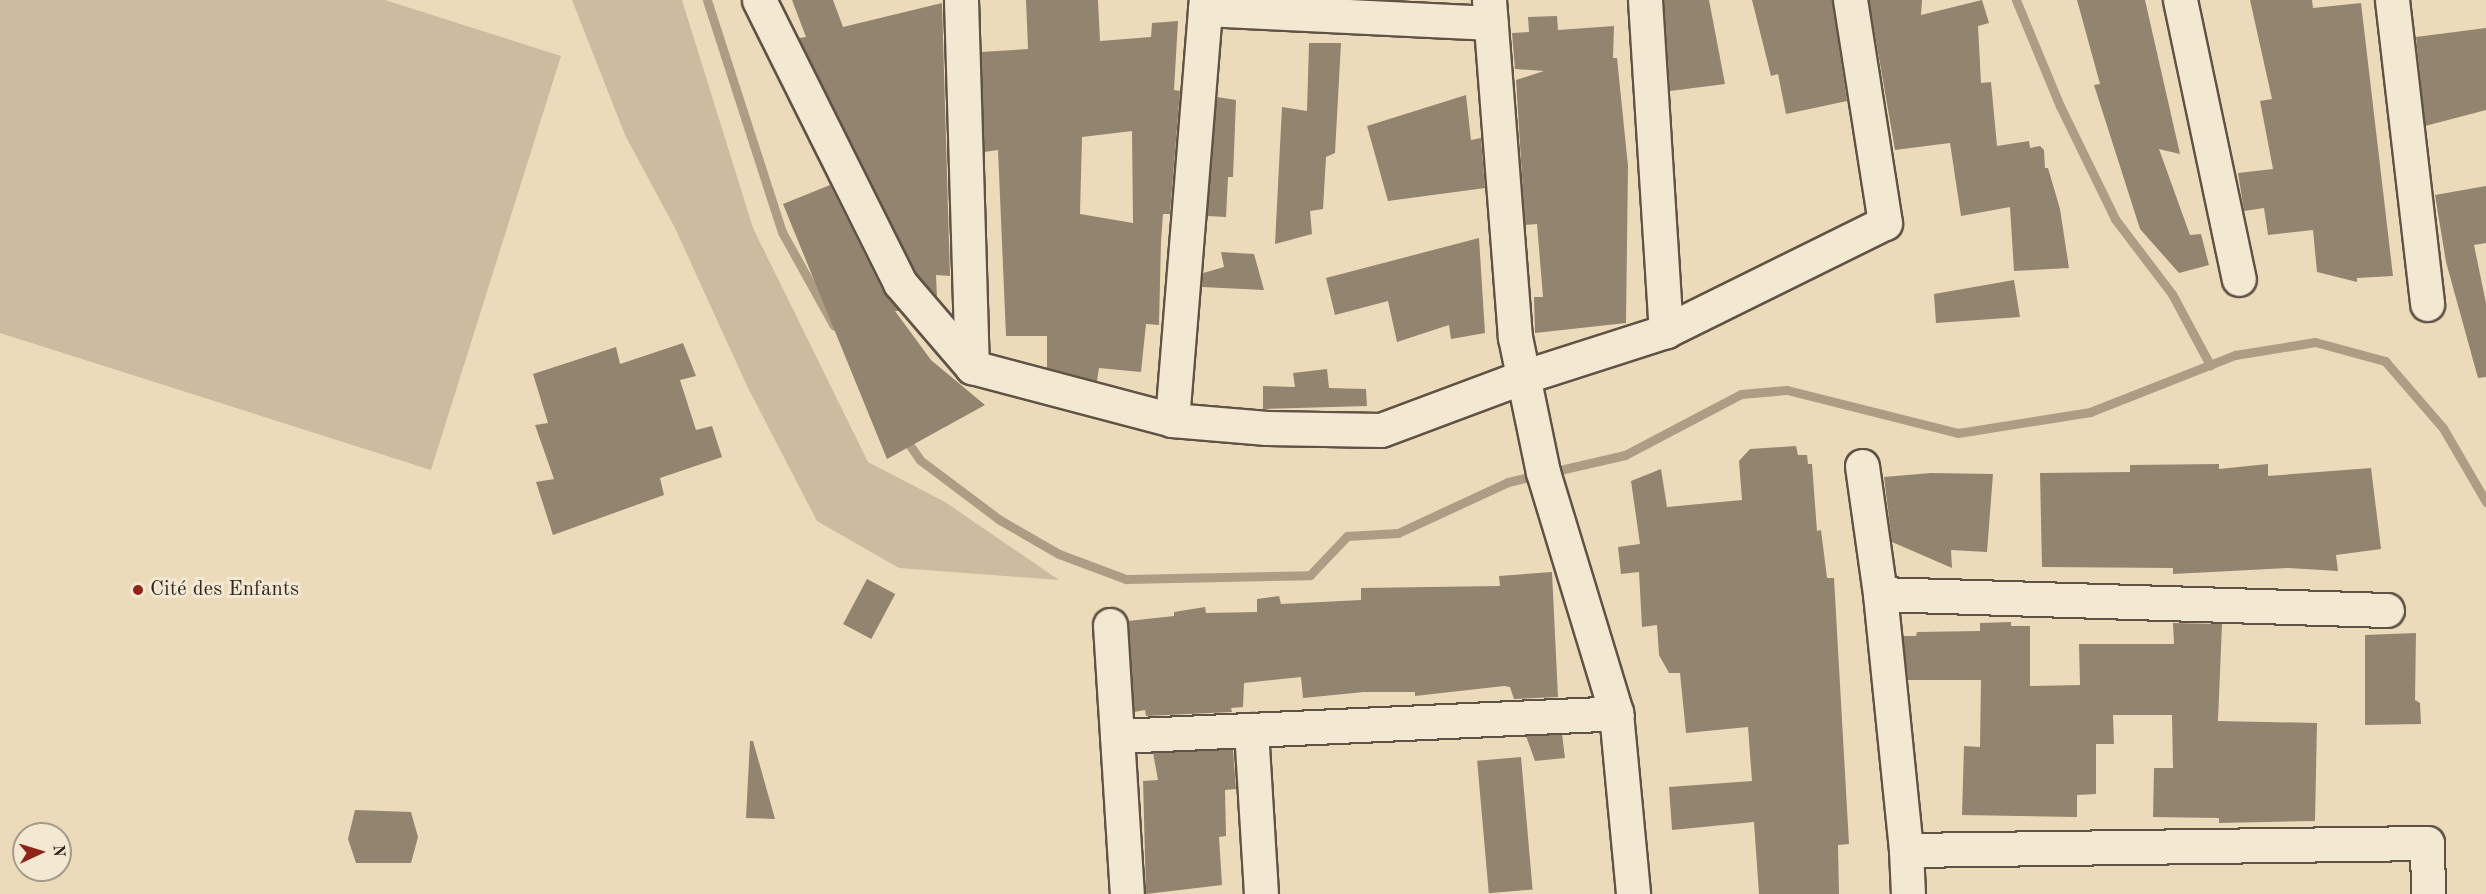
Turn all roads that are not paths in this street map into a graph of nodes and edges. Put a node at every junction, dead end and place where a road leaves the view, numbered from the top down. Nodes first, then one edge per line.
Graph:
1 (759, 0) edge
2 (961, 0) edge
3 (1645, 0) edge
4 (1850, 0) edge
5 (2180, 0) edge
6 (2392, 0) edge
7 (1206, 5) edge
8 (1490, 11) edge
9 (2239, 279) dead end
10 (2427, 304) dead end
11 (1666, 332) junction
12 (972, 367) junction
13 (1523, 377) junction
14 (1172, 420) junction
15 (1862, 466) dead end
16 (1880, 594) junction
17 (2387, 610) dead end
18 (1110, 625) dead end
19 (1616, 713) junction
20 (1251, 730) junction
21 (1117, 736) junction
22 (1906, 850) junction
23 (1127, 894) edge
24 (1261, 894) edge
25 (1633, 894) edge
26 (1908, 894) edge
27 (2428, 894) edge

1 - 12 street
2 - 12 street
3 - 11 street
4 - 11 street
5 - 9 street
6 - 10 street
7 - 8 street
7 - 14 street
8 - 13 street
11 - 13 street
12 - 14 street
13 - 14 street
13 - 19 street
15 - 16 street
16 - 17 street
16 - 22 street
18 - 21 street
19 - 20 street
19 - 25 street
20 - 21 street
20 - 24 street
21 - 23 street
22 - 26 street
22 - 27 street

